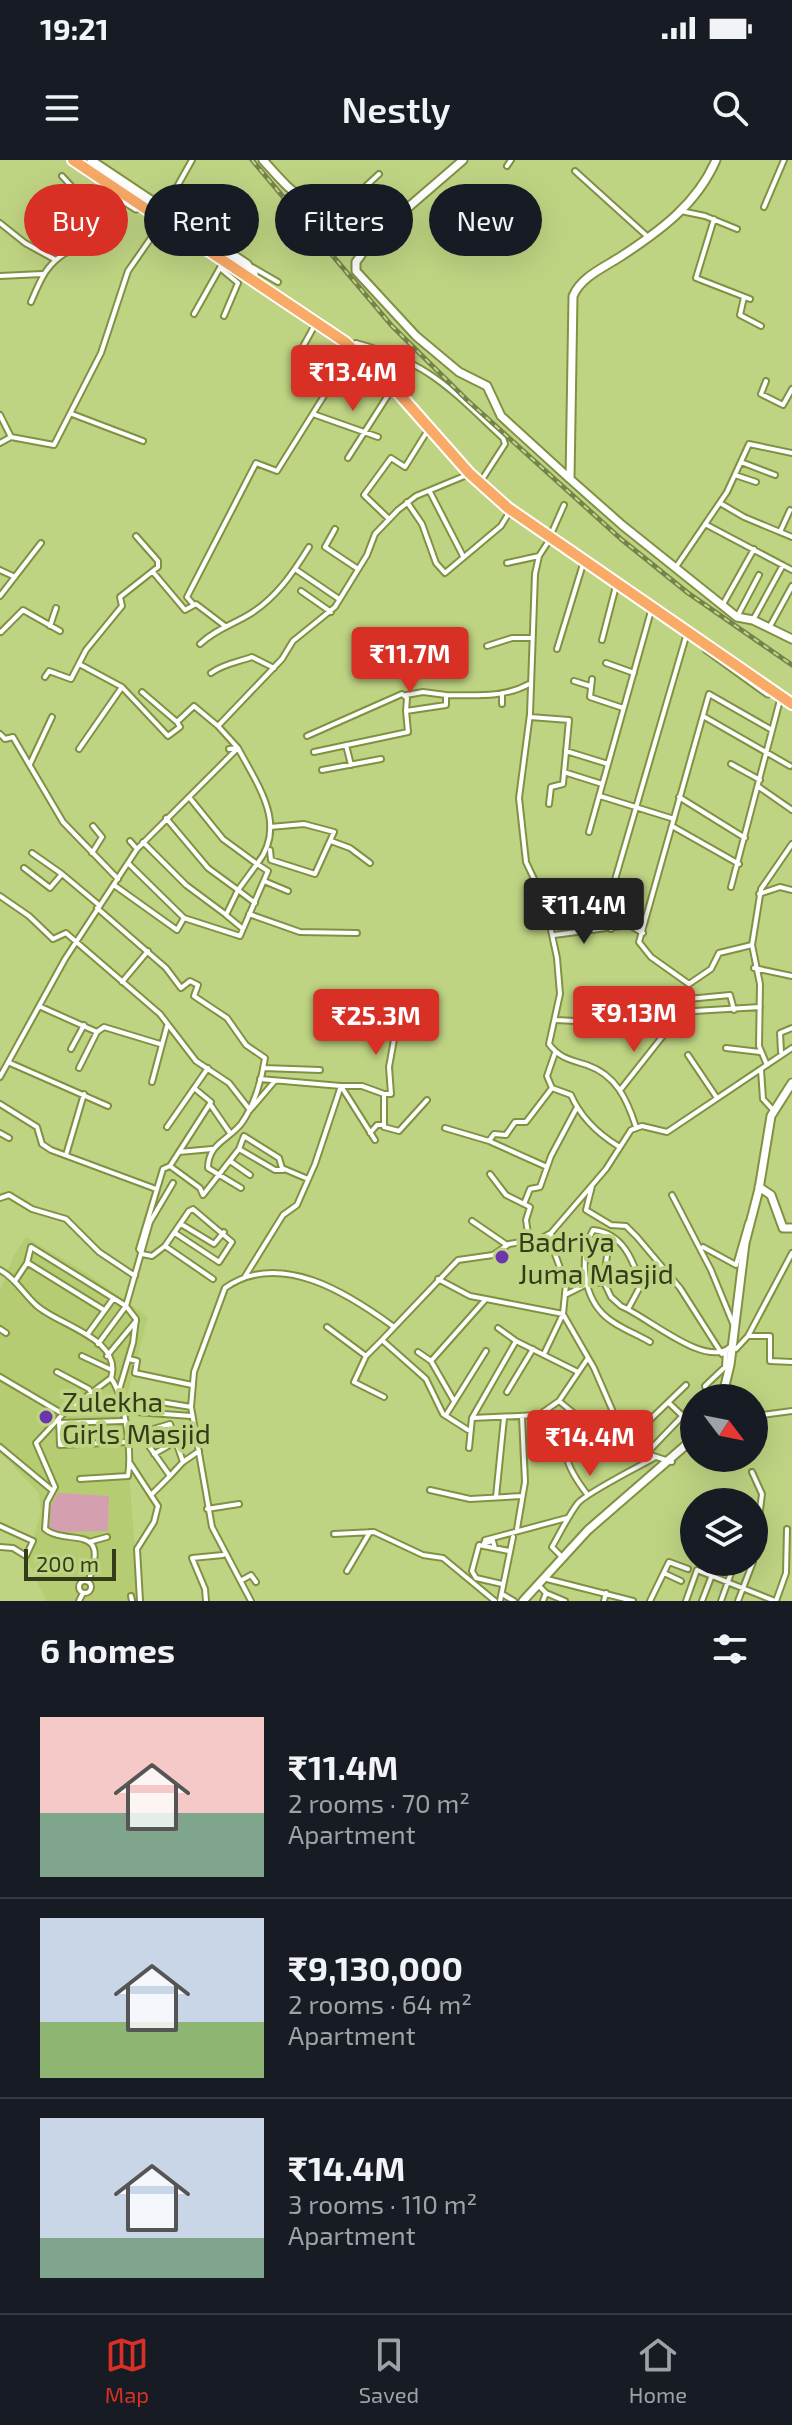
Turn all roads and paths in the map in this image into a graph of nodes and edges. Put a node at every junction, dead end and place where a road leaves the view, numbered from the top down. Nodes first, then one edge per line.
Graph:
1 (70, 160) edge
2 (83, 160) edge
3 (91, 160) edge
4 (192, 160) edge
5 (263, 160) edge
6 (463, 160) edge
7 (511, 160) edge
8 (716, 160) edge
9 (783, 160) edge
10 (792, 165) edge
11 (507, 166) dead end
12 (575, 171) dead end
13 (379, 174) dead end
14 (62, 176) dead end
15 (70, 184) edge
16 (180, 184) edge
17 (288, 184) edge
18 (368, 184) edge
19 (144, 201) edge
20 (144, 203) edge
21 (413, 203) edge
22 (144, 205) edge
23 (764, 207) dead end
24 (681, 211) junction
25 (714, 219) junction
26 (0, 223) edge
27 (737, 229) dead end
28 (648, 237) junction
29 (144, 247) edge
30 (58, 256) edge
31 (209, 256) edge
32 (221, 256) edge
33 (229, 256) edge
34 (361, 256) edge
35 (54, 259) junction
36 (221, 266) junction
37 (252, 270) junction
38 (42, 274) junction
39 (0, 276) edge
40 (278, 282) dead end
41 (31, 302) dead end
42 (297, 308) junction
43 (194, 314) dead end
44 (224, 316) dead end
45 (317, 321) junction
46 (761, 326) dead end
47 (355, 346) junction
48 (295, 361) dead end
49 (766, 381) dead end
50 (393, 387) junction
51 (792, 389) edge
52 (72, 414) junction
53 (313, 414) junction
54 (0, 415) edge
55 (429, 428) junction
56 (365, 431) junction
57 (11, 437) junction
58 (378, 437) dead end
59 (143, 441) dead end
60 (0, 443) edge
61 (792, 453) edge
62 (348, 458) dead end
63 (741, 462) junction
64 (469, 473) junction
65 (735, 475) junction
66 (775, 475) dead end
67 (483, 478) junction
68 (570, 479) junction
69 (756, 482) dead end
70 (430, 492) junction
71 (407, 502) junction
72 (720, 503) junction
73 (564, 505) dead end
74 (511, 510) junction
75 (790, 510) dead end
76 (389, 519) junction
77 (705, 524) junction
78 (335, 529) dead end
79 (780, 532) junction
80 (551, 535) junction
81 (136, 536) dead end
82 (792, 537) edge
83 (41, 543) dead end
84 (309, 547) dead end
85 (754, 549) junction
86 (463, 556) junction
87 (539, 556) junction
88 (584, 561) junction
89 (507, 563) dead end
90 (783, 565) junction
91 (295, 569) junction
92 (358, 569) junction
93 (675, 569) junction
94 (0, 570) edge
95 (792, 570) edge
96 (153, 572) junction
97 (759, 575) dead end
98 (15, 577) junction
99 (616, 584) junction
100 (792, 586) edge
101 (301, 591) dead end
102 (0, 596) edge
103 (340, 600) junction
104 (193, 604) junction
105 (722, 606) junction
106 (56, 608) dead end
107 (652, 609) junction
108 (331, 612) junction
109 (737, 617) junction
110 (753, 620) junction
111 (50, 626) junction
112 (225, 626) junction
113 (769, 628) junction
114 (60, 631) dead end
115 (1, 632) edge
116 (687, 633) junction
117 (11, 637) dead end
118 (531, 638) junction
119 (792, 639) edge
120 (602, 640) dead end
121 (707, 643) junction
122 (200, 644) dead end
123 (487, 646) dead end
124 (557, 649) dead end
125 (606, 663) dead end
126 (80, 665) junction
127 (274, 668) junction
128 (211, 673) dead end
129 (634, 673) junction
130 (45, 677) dead end
131 (592, 679) dead end
132 (574, 681) dead end
133 (529, 684) junction
134 (590, 686) junction
135 (122, 687) junction
136 (142, 692) dead end
137 (502, 693) junction
138 (405, 695) junction
139 (446, 695) junction
140 (784, 699) edge
141 (502, 704) dead end
142 (792, 707) edge
143 (623, 708) junction
144 (406, 711) junction
145 (703, 716) junction
146 (52, 717) dead end
147 (530, 717) junction
148 (177, 722) junction
149 (218, 726) junction
150 (772, 730) junction
151 (0, 734) edge
152 (307, 736) dead end
153 (346, 745) junction
154 (238, 748) junction
155 (79, 749) dead end
156 (229, 749) dead end
157 (566, 751) junction
158 (314, 752) dead end
159 (767, 753) junction
160 (381, 759) dead end
161 (30, 764) junction
162 (608, 764) junction
163 (731, 764) dead end
164 (351, 765) junction
165 (790, 766) edge
166 (322, 770) dead end
167 (564, 772) junction
168 (602, 784) junction
169 (759, 784) junction
170 (599, 795) junction
171 (188, 796) junction
172 (679, 797) junction
173 (549, 804) dead end
174 (636, 808) junction
175 (792, 810) edge
176 (166, 818) junction
177 (674, 819) junction
178 (93, 826) dead end
179 (672, 826) junction
180 (270, 827) junction
181 (589, 832) dead end
182 (745, 838) junction
183 (130, 841) dead end
184 (331, 841) junction
185 (143, 842) junction
186 (792, 844) edge
187 (269, 847) junction
188 (137, 849) junction
189 (32, 853) dead end
190 (92, 853) junction
191 (370, 863) dead end
192 (129, 864) junction
193 (257, 864) junction
194 (739, 864) junction
195 (24, 868) dead end
196 (62, 874) junction
197 (118, 879) junction
198 (264, 881) junction
199 (114, 885) junction
200 (731, 887) dead end
201 (238, 890) junction
202 (792, 890) edge
203 (288, 891) dead end
204 (611, 893) junction
205 (759, 894) junction
206 (0, 896) edge
207 (636, 902) dead end
208 (255, 903) junction
209 (609, 903) junction
210 (98, 906) junction
211 (249, 914) junction
212 (548, 914) junction
213 (226, 915) junction
214 (184, 918) junction
215 (243, 929) junction
216 (611, 929) junction
217 (357, 933) dead end
218 (643, 933) junction
219 (554, 935) junction
220 (78, 940) junction
221 (752, 945) junction
222 (148, 951) junction
223 (754, 968) junction
224 (792, 976) edge
225 (122, 982) junction
226 (40, 1007) junction
227 (760, 1007) junction
228 (734, 1010) junction
229 (689, 1011) junction
230 (629, 1015) dead end
231 (556, 1020) junction
232 (575, 1021) dead end
233 (84, 1025) junction
234 (167, 1026) junction
235 (792, 1028) edge
236 (97, 1032) junction
237 (666, 1032) dead end
238 (395, 1034) dead end
239 (160, 1044) junction
240 (726, 1048) dead end
241 (792, 1048) edge
242 (71, 1049) dead end
243 (760, 1052) junction
244 (781, 1052) junction
245 (555, 1053) junction
246 (688, 1055) dead end
247 (10, 1063) junction
248 (767, 1065) junction
249 (79, 1068) dead end
250 (208, 1068) junction
251 (263, 1068) junction
252 (320, 1070) dead end
253 (761, 1070) junction
254 (1, 1075) edge
255 (260, 1079) junction
256 (152, 1082) dead end
257 (274, 1082) junction
258 (792, 1083) edge
259 (341, 1086) junction
260 (194, 1088) junction
261 (552, 1088) junction
262 (620, 1090) junction
263 (84, 1094) junction
264 (384, 1094) junction
265 (717, 1098) junction
266 (427, 1100) dead end
267 (0, 1104) edge
268 (210, 1104) junction
269 (108, 1106) dead end
270 (576, 1109) junction
271 (250, 1110) junction
272 (774, 1112) junction
273 (384, 1125) junction
274 (167, 1127) dead end
275 (636, 1127) junction
276 (238, 1128) junction
277 (445, 1128) dead end
278 (0, 1133) edge
279 (230, 1133) junction
280 (370, 1133) junction
281 (244, 1136) junction
282 (9, 1138) dead end
283 (375, 1140) dead end
284 (489, 1141) junction
285 (618, 1146) junction
286 (212, 1149) junction
287 (239, 1149) junction
288 (179, 1152) junction
289 (66, 1155) junction
290 (230, 1161) junction
291 (170, 1166) junction
292 (547, 1167) junction
293 (285, 1170) junction
294 (490, 1174) dead end
295 (250, 1175) dead end
296 (221, 1176) junction
297 (308, 1179) junction
298 (173, 1183) dead end
299 (592, 1186) junction
300 (241, 1188) dead end
301 (761, 1188) junction
302 (156, 1189) junction
303 (672, 1195) dead end
304 (0, 1198) edge
305 (524, 1204) junction
306 (472, 1221) dead end
307 (749, 1222) junction
308 (181, 1224) junction
309 (792, 1228) edge
310 (224, 1232) junction
311 (175, 1233) junction
312 (551, 1233) junction
313 (609, 1237) junction
314 (529, 1240) junction
315 (507, 1245) junction
316 (165, 1246) junction
317 (703, 1247) dead end
318 (792, 1253) edge
319 (142, 1254) junction
320 (27, 1263) junction
321 (1, 1271) edge
322 (135, 1276) junction
323 (244, 1278) junction
324 (213, 1279) dead end
325 (438, 1279) junction
326 (15, 1281) junction
327 (604, 1282) junction
328 (587, 1284) junction
329 (567, 1294) junction
330 (113, 1299) junction
331 (486, 1299) junction
332 (126, 1306) junction
333 (628, 1309) junction
334 (104, 1310) junction
335 (563, 1314) junction
336 (136, 1321) junction
337 (327, 1327) dead end
338 (394, 1327) junction
339 (498, 1328) dead end
340 (0, 1329) edge
341 (6, 1333) dead end
342 (736, 1334) junction
343 (87, 1335) junction
344 (748, 1336) junction
345 (382, 1340) junction
346 (516, 1341) junction
347 (650, 1342) dead end
348 (98, 1344) junction
349 (533, 1349) junction
350 (729, 1350) junction
351 (486, 1351) dead end
352 (418, 1352) dead end
353 (544, 1354) junction
354 (82, 1356) dead end
355 (107, 1356) junction
356 (366, 1356) junction
357 (588, 1358) junction
358 (129, 1359) junction
359 (431, 1361) junction
360 (792, 1362) edge
361 (112, 1370) junction
362 (57, 1372) dead end
363 (578, 1372) junction
364 (0, 1377) edge
365 (111, 1378) junction
366 (707, 1384) edge
367 (725, 1384) edge
368 (192, 1385) junction
369 (119, 1390) junction
370 (680, 1391) edge
371 (507, 1392) dead end
372 (92, 1394) junction
373 (384, 1397) dead end
374 (454, 1401) junction
375 (559, 1401) junction
376 (161, 1402) dead end
377 (669, 1403) junction
378 (191, 1407) junction
379 (123, 1411) junction
380 (792, 1411) edge
381 (573, 1414) junction
382 (768, 1414) edge
383 (446, 1415) junction
384 (680, 1415) edge
385 (191, 1416) junction
386 (522, 1416) junction
387 (680, 1417) edge
388 (61, 1418) junction
389 (472, 1418) junction
390 (504, 1418) junction
391 (123, 1421) junction
392 (468, 1430) junction
393 (174, 1435) junction
394 (160, 1438) dead end
395 (629, 1440) junction
396 (126, 1442) junction
397 (168, 1446) dead end
398 (0, 1447) edge
399 (469, 1448) dead end
400 (199, 1451) junction
401 (680, 1452) edge
402 (154, 1454) junction
403 (646, 1454) junction
404 (654, 1458) junction
405 (671, 1460) junction
406 (183, 1462) junction
407 (130, 1463) junction
408 (752, 1472) dead end
409 (170, 1476) junction
410 (80, 1479) dead end
411 (759, 1488) edge
412 (430, 1490) dead end
413 (53, 1491) junction
414 (152, 1494) junction
415 (587, 1494) junction
416 (523, 1496) junction
417 (496, 1497) junction
418 (239, 1504) dead end
419 (207, 1509) junction
420 (569, 1518) junction
421 (0, 1526) edge
422 (517, 1529) junction
423 (787, 1529) dead end
424 (370, 1532) junction
425 (334, 1534) dead end
426 (107, 1537) dead end
427 (513, 1537) dead end
428 (89, 1542) junction
429 (0, 1547) edge
430 (495, 1548) junction
431 (509, 1551) junction
432 (224, 1555) junction
433 (559, 1562) junction
434 (680, 1565) edge
435 (347, 1571) dead end
436 (664, 1573) junction
437 (695, 1576) edge
438 (711, 1576) joint
439 (730, 1576) edge
440 (747, 1576) edge
441 (475, 1579) dead end
442 (547, 1579) junction
443 (242, 1580) junction
444 (681, 1581) dead end
445 (256, 1582) dead end
446 (728, 1583) junction
447 (502, 1584) junction
448 (743, 1588) junction
449 (543, 1590) junction
450 (501, 1593) junction
451 (606, 1593) junction
452 (527, 1599) edge
453 (79, 1601) edge
454 (140, 1601) edge
455 (206, 1601) edge
456 (251, 1601) edge
457 (498, 1601) edge
458 (514, 1601) edge
459 (543, 1601) edge
460 (565, 1601) edge
461 (604, 1601) edge
462 (633, 1601) edge
463 (650, 1601) edge
464 (686, 1601) edge
465 (702, 1601) edge
466 (721, 1601) edge
467 (738, 1601) edge
468 (776, 1601) edge

1 - 22 highway
2 - 20 highway
3 - 19 street
4 - 16 street
5 - 17 street
6 - 21 street
7 - 11 street
8 - 24 street
9 - 10 street
9 - 23 street
12 - 28 street
13 - 18 street
14 - 15 street
24 - 25 street
24 - 28 street
25 - 27 street
25 - 46 street
26 - 35 street
28 - 68 street
29 - 52 street
30 - 35 street
31 - 36 street
32 - 42 highway
33 - 37 highway
34 - 68 street
35 - 38 street
36 - 42 street
36 - 43 street
36 - 44 street
37 - 40 street
37 - 47 highway
38 - 39 street
38 - 41 street
42 - 45 highway
45 - 47 highway
45 - 48 street
47 - 50 highway
47 - 53 street
47 - 67 highway
47 - 67 street
49 - 51 street
50 - 55 highway
50 - 56 street
52 - 57 street
52 - 59 street
53 - 56 street
53 - 104 street
54 - 57 street
55 - 64 highway
55 - 76 street
56 - 58 street
56 - 62 street
57 - 60 street
61 - 63 street
63 - 65 street
63 - 66 street
64 - 70 street
64 - 74 highway
65 - 69 street
65 - 72 street
67 - 80 highway
68 - 93 street
70 - 71 street
70 - 86 street
71 - 76 street
71 - 86 street
72 - 77 street
72 - 79 street
73 - 80 street
74 - 80 highway
74 - 86 street
75 - 79 street
76 - 92 street
77 - 85 street
77 - 93 street
78 - 92 street
79 - 82 street
80 - 87 street
80 - 88 highway
80 - 121 highway
81 - 96 street
83 - 98 street
84 - 91 street
85 - 90 street
85 - 105 street
87 - 89 street
87 - 118 street
88 - 99 highway
88 - 124 street
90 - 95 street
90 - 110 street
91 - 103 street
91 - 112 street
92 - 103 street
93 - 105 street
94 - 98 street
96 - 104 street
96 - 126 street
97 - 109 street
98 - 102 street
99 - 107 highway
99 - 120 street
100 - 113 street
101 - 108 street
103 - 108 street
104 - 112 street
105 - 109 street
106 - 111 street
107 - 116 highway
107 - 129 street
108 - 127 street
109 - 110 street
110 - 113 street
111 - 114 street
111 - 115 street
112 - 122 street
113 - 119 street
115 - 117 street
116 - 121 highway
116 - 174 street
118 - 123 street
118 - 133 street
121 - 140 highway
125 - 129 street
126 - 130 street
126 - 135 street
127 - 128 street
127 - 149 street
129 - 143 street
131 - 134 street
132 - 134 street
133 - 137 street
133 - 147 street
134 - 143 street
135 - 148 street
135 - 155 street
136 - 148 street
137 - 139 street
137 - 141 street
138 - 139 street
138 - 144 street
138 - 152 street
139 - 144 street
140 - 142 highway
140 - 150 street
143 - 162 street
144 - 153 street
145 - 150 street
145 - 159 street
145 - 172 street
146 - 161 street
147 - 157 street
147 - 212 street
148 - 149 street
149 - 154 street
150 - 159 street
151 - 161 street
153 - 158 street
153 - 164 street
154 - 156 street
154 - 171 street
154 - 180 street
157 - 162 street
157 - 167 street
159 - 165 street
159 - 169 street
160 - 164 street
161 - 190 street
162 - 168 street
163 - 169 street
164 - 166 street
167 - 168 street
167 - 173 street
168 - 170 street
169 - 175 street
169 - 182 street
170 - 174 street
170 - 181 street
171 - 176 street
171 - 193 street
172 - 177 street
172 - 182 street
174 - 177 street
174 - 204 street
176 - 185 street
176 - 201 street
177 - 179 street
178 - 190 street
179 - 194 street
179 - 218 street
180 - 184 street
180 - 187 street
182 - 194 street
183 - 188 street
184 - 187 street
184 - 191 street
185 - 188 street
185 - 213 street
186 - 205 street
187 - 193 street
188 - 192 street
189 - 196 street
190 - 197 street
192 - 197 street
192 - 214 street
193 - 198 street
193 - 201 street
194 - 200 street
195 - 196 street
196 - 210 street
197 - 199 street
198 - 203 street
198 - 208 street
199 - 210 street
199 - 214 street
201 - 208 street
201 - 213 street
202 - 205 street
204 - 207 street
204 - 209 street
205 - 221 street
206 - 220 street
208 - 211 street
209 - 212 street
209 - 216 street
210 - 220 street
210 - 222 street
211 - 215 street
211 - 217 street
212 - 219 street
213 - 215 street
214 - 215 street
216 - 218 street
216 - 219 street
218 - 221 street
219 - 231 street
220 - 225 street
220 - 226 street
221 - 223 street
222 - 225 street
222 - 251 street
223 - 224 street
223 - 227 street
225 - 234 street
226 - 233 street
226 - 247 street
227 - 228 street
227 - 243 street
228 - 229 street
228 - 229 street
229 - 230 street
231 - 232 street
231 - 245 street
233 - 236 street
233 - 242 street
234 - 239 street
234 - 250 street
235 - 244 street
236 - 239 street
236 - 249 street
237 - 262 street
238 - 264 street
239 - 256 street
240 - 243 street
241 - 244 street
243 - 248 street
244 - 248 street
245 - 261 street
245 - 262 street
246 - 265 street
247 - 254 street
247 - 263 street
248 - 253 street
250 - 260 street
250 - 271 street
251 - 252 street
251 - 255 street
253 - 265 street
253 - 272 street
255 - 257 street
255 - 271 street
257 - 259 street
257 - 271 street
258 - 272 street
259 - 264 street
259 - 280 street
259 - 297 street
260 - 268 street
260 - 274 street
261 - 270 street
261 - 284 street
262 - 275 street
263 - 269 street
263 - 289 street
264 - 273 street
265 - 275 street
266 - 273 street
267 - 289 street
268 - 279 street
268 - 288 street
270 - 285 street
270 - 292 street
271 - 276 street
272 - 301 street
273 - 280 street
275 - 285 street
276 - 279 street
276 - 281 street
277 - 284 street
278 - 282 street
279 - 286 street
280 - 283 street
281 - 287 street
281 - 293 street
284 - 292 street
285 - 299 street
286 - 288 street
286 - 296 street
287 - 290 street
287 - 293 street
288 - 291 street
289 - 302 street
290 - 295 street
290 - 296 street
291 - 296 street
291 - 302 street
292 - 305 street
293 - 297 street
294 - 305 street
296 - 300 street
297 - 323 street
298 - 319 street
299 - 312 street
299 - 350 street
301 - 307 street
301 - 309 street
301 - 342 street
302 - 319 street
303 - 342 street
304 - 322 street
305 - 314 street
306 - 315 street
307 - 317 street
307 - 342 street
308 - 310 street
308 - 310 street
308 - 311 street
310 - 311 street
311 - 316 street
312 - 314 street
312 - 329 street
313 - 327 street
313 - 328 street
313 - 333 street
314 - 315 street
315 - 325 street
316 - 319 street
316 - 324 street
318 - 344 street
319 - 322 street
320 - 326 street
320 - 330 street
320 - 334 street
321 - 326 street
322 - 332 street
323 - 338 street
323 - 368 street
325 - 331 street
325 - 338 street
326 - 343 street
327 - 328 street
327 - 333 street
328 - 329 street
328 - 347 street
329 - 335 street
330 - 332 street
330 - 334 street
331 - 335 street
331 - 359 street
332 - 336 street
332 - 348 street
333 - 350 street
334 - 343 street
335 - 353 street
335 - 357 street
336 - 355 street
336 - 358 street
337 - 356 street
338 - 345 street
339 - 346 street
340 - 341 street
342 - 350 street
343 - 348 street
344 - 350 street
344 - 360 street
345 - 356 street
345 - 383 street
346 - 349 street
346 - 389 street
348 - 355 street
349 - 353 street
349 - 371 street
350 - 366 street
350 - 367 street
351 - 374 street
352 - 359 street
353 - 363 street
354 - 361 street
355 - 361 street
356 - 373 street
357 - 363 street
357 - 395 street
358 - 368 street
358 - 369 street
359 - 374 street
361 - 365 street
362 - 372 street
363 - 375 street
364 - 388 street
365 - 369 street
365 - 372 street
368 - 378 street
369 - 379 street
370 - 377 street
372 - 388 street
374 - 383 street
375 - 381 street
375 - 386 street
376 - 378 street
377 - 384 street
377 - 395 street
378 - 385 street
379 - 385 street
379 - 391 street
380 - 382 street
381 - 395 street
381 - 415 street
383 - 392 street
385 - 400 street
386 - 390 street
386 - 416 street
387 - 403 street
388 - 391 street
388 - 396 street
388 - 413 street
389 - 390 street
389 - 392 street
390 - 417 street
391 - 396 street
392 - 399 street
393 - 394 street
393 - 402 street
393 - 406 street
395 - 403 street
396 - 407 street
397 - 402 street
398 - 413 street
400 - 406 street
400 - 419 street
401 - 405 street
402 - 409 street
403 - 404 street
404 - 405 street
404 - 415 street
405 - 433 street
406 - 409 street
407 - 410 street
407 - 414 street
408 - 411 street
409 - 414 street
412 - 417 street
413 - 428 street
414 - 454 street
415 - 420 street
416 - 417 street
416 - 422 street
418 - 419 street
419 - 432 street
420 - 422 street
420 - 433 street
421 - 429 street
422 - 430 street
423 - 468 street
424 - 425 street
424 - 435 street
424 - 457 street
426 - 428 street
427 - 431 street
428 - 453 street
430 - 431 street
430 - 447 street
431 - 447 street
432 - 443 street
432 - 455 street
433 - 442 street
433 - 452 street
434 - 436 street
436 - 444 street
436 - 463 street
437 - 464 street
438 - 446 street
438 - 465 street
439 - 446 street
440 - 448 street
441 - 457 street
442 - 449 street
442 - 451 street
443 - 445 street
443 - 456 street
446 - 448 street
446 - 466 street
447 - 450 street
448 - 467 street
448 - 468 street
449 - 452 street
449 - 459 street
449 - 460 street
450 - 457 street
450 - 458 street
451 - 461 street
451 - 462 street

